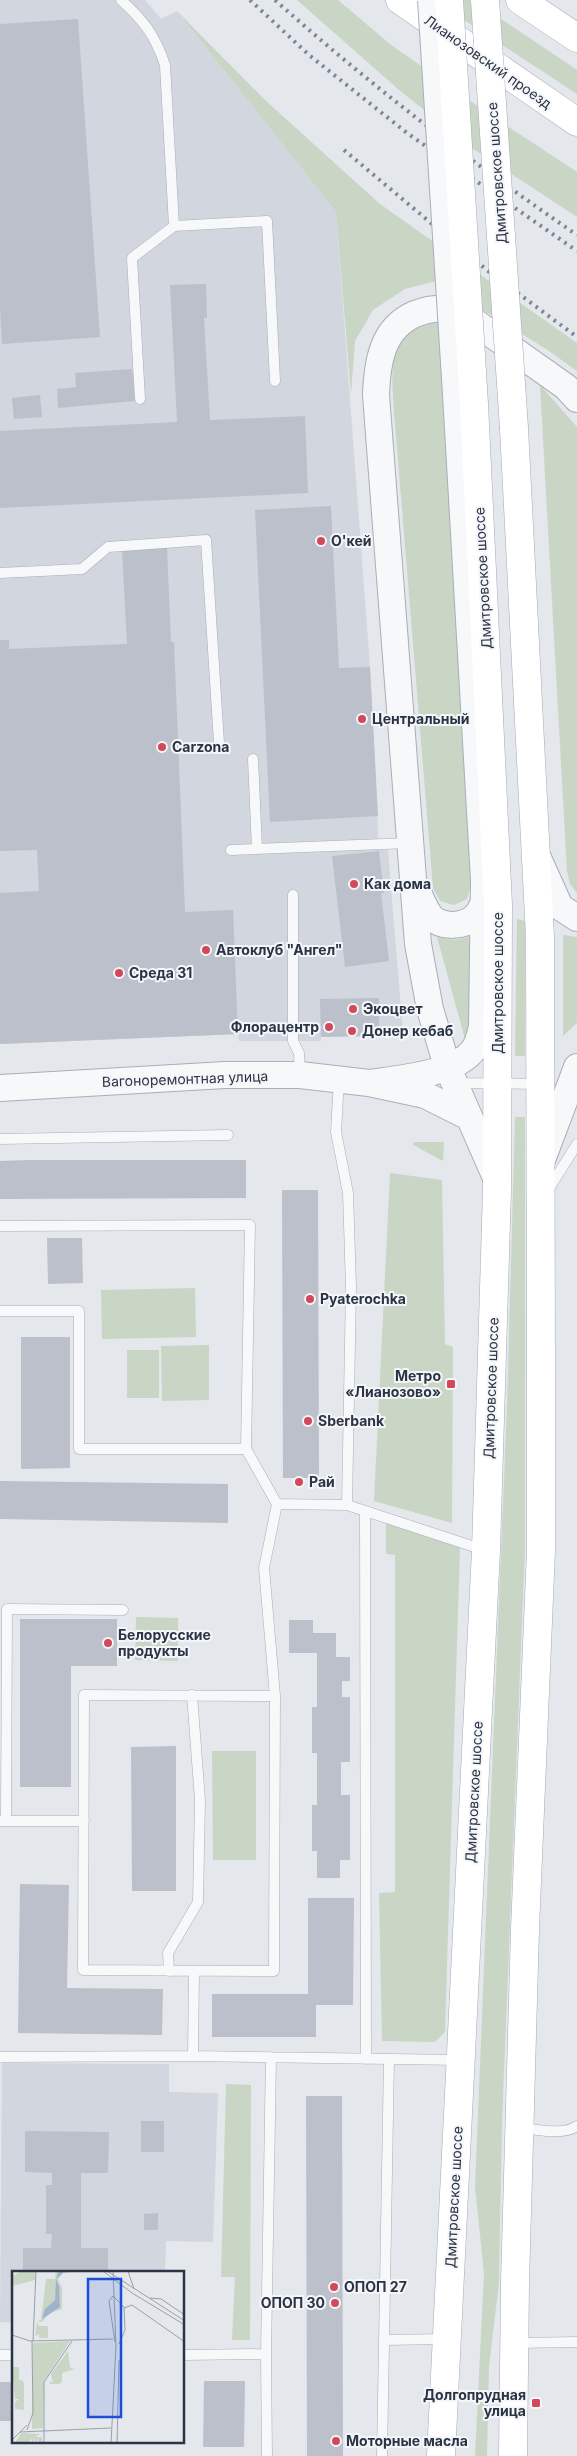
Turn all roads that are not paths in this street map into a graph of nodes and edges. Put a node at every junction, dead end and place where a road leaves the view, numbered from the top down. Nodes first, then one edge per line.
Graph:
1 (121, 0) edge
2 (400, 0) edge
3 (431, 0) edge
4 (449, 0) edge
5 (485, 0) edge
6 (520, 0) edge
7 (577, 38) edge
8 (577, 122) edge
9 (174, 226) junction
10 (275, 381) dead end
11 (140, 399) dead end
12 (465, 399) junction
13 (577, 399) edge
14 (0, 573) edge
15 (219, 743) dead end
16 (253, 759) dead end
17 (412, 843) junction
18 (257, 849) junction
19 (231, 850) dead end
20 (537, 856) junction
21 (414, 878) junction
22 (293, 896) dead end
23 (483, 904) junction
24 (577, 918) edge
25 (577, 1067) edge
26 (300, 1075) junction
27 (339, 1079) junction
28 (445, 1079) junction
29 (369, 1082) junction
30 (498, 1083) junction
31 (540, 1084) junction
32 (0, 1088) edge
33 (469, 1117) junction
34 (228, 1135) dead end
35 (0, 1139) edge
36 (577, 1144) edge
37 (540, 1165) junction
38 (496, 1178) junction
39 (540, 1204) junction
40 (0, 1226) edge
41 (0, 1311) edge
42 (246, 1449) junction
43 (277, 1504) junction
44 (347, 1505) junction
45 (365, 1512) junction
46 (486, 1550) junction
47 (123, 1610) dead end
48 (192, 1695) junction
49 (275, 1696) junction
50 (3, 1821) edge
51 (84, 1821) junction
52 (169, 1971) junction
53 (194, 1971) junction
54 (193, 2056) junction
55 (0, 2057) edge
56 (271, 2057) junction
57 (366, 2058) junction
58 (389, 2059) junction
59 (460, 2060) junction
60 (577, 2126) edge
61 (520, 2128) junction
62 (448, 2339) junction
63 (384, 2340) junction
64 (577, 2342) edge
65 (514, 2343) junction
66 (266, 2354) junction
67 (185, 2355) edge
68 (267, 2456) edge
69 (382, 2456) edge
70 (441, 2456) edge
71 (513, 2456) edge

1 - 9 lane
2 - 8 main road, Лианозовский проезд
3 - 12 street, Вагоноремонтная улица, bridge
4 - 12 main road, Дмитровское шоссе, bridge
5 - 20 main road, Дмитровское шоссе, bridge
6 - 7 main road
9 - 10 lane
9 - 11 lane
12 - 23 street, Вагоноремонтная улица
12 - 30 main road, Дмитровское шоссе
13 - 17 street
14 - 15 lane
16 - 18 lane
17 - 18 lane
17 - 21 street
18 - 19 lane
20 - 24 street, Дмитровское шоссе
20 - 31 main road, Дмитровское шоссе
21 - 23 street
21 - 28 street
22 - 26 lane
23 - 28 street, Вагоноремонтная улица
25 - 37 street, Дмитровское шоссе
26 - 27 street, Вагоноремонтная улица
26 - 32 street, Вагоноремонтная улица
27 - 29 street, Вагоноремонтная улица
27 - 44 lane
28 - 29 street, Вагоноремонтная улица
28 - 30 lane
28 - 33 street
29 - 33 street, Вагоноремонтная улица
30 - 31 lane
30 - 38 main road, Дмитровское шоссе
31 - 37 main road, Дмитровское шоссе
33 - 38 street
34 - 35 lane
36 - 39 lane
37 - 39 main road, Дмитровское шоссе
38 - 46 main road, Дмитровское шоссе
39 - 61 main road, Дмитровское шоссе
40 - 42 lane
41 - 42 lane
42 - 43 lane
43 - 44 lane
43 - 49 lane
44 - 45 lane
45 - 46 lane
45 - 57 lane
46 - 59 main road, Дмитровское шоссе
47 - 50 lane
48 - 49 lane
48 - 51 lane
48 - 52 lane
49 - 53 lane
50 - 51 lane
51 - 52 lane
52 - 53 lane
53 - 54 lane
54 - 55 lane
54 - 56 lane
56 - 57 lane
56 - 66 lane
57 - 58 lane
58 - 59 lane
58 - 63 lane
59 - 62 main road, Дмитровское шоссе
60 - 61 lane
61 - 65 main road, Дмитровское шоссе
62 - 63 lane
62 - 70 main road, Дмитровское шоссе
63 - 69 lane
64 - 65 lane
65 - 71 main road, Дмитровское шоссе
66 - 67 lane
66 - 68 lane

